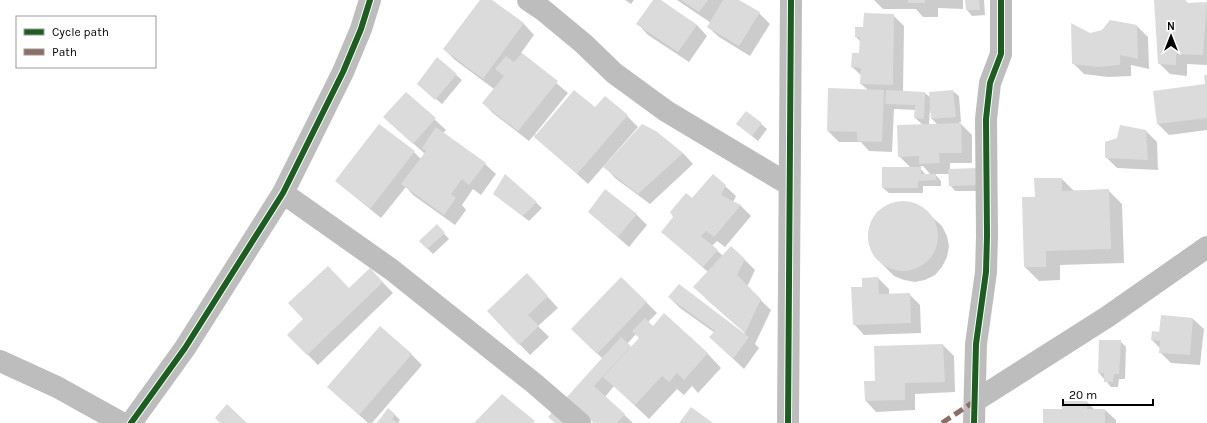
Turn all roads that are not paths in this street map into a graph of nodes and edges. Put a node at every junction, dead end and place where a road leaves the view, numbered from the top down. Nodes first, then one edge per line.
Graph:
1 (370, 0) edge
2 (528, 0) edge
3 (791, 0) edge
4 (1001, 0) edge
5 (788, 184) junction
6 (283, 193) junction
7 (1207, 247) edge
8 (0, 361) edge
9 (975, 401) junction
10 (122, 423) edge
11 (131, 423) edge
12 (580, 423) edge
13 (788, 423) edge
14 (974, 423) edge

1 - 6 street
2 - 5 street
3 - 5 street
4 - 9 street
5 - 13 street
6 - 11 street
6 - 12 street
7 - 9 street
8 - 10 street
9 - 14 street

